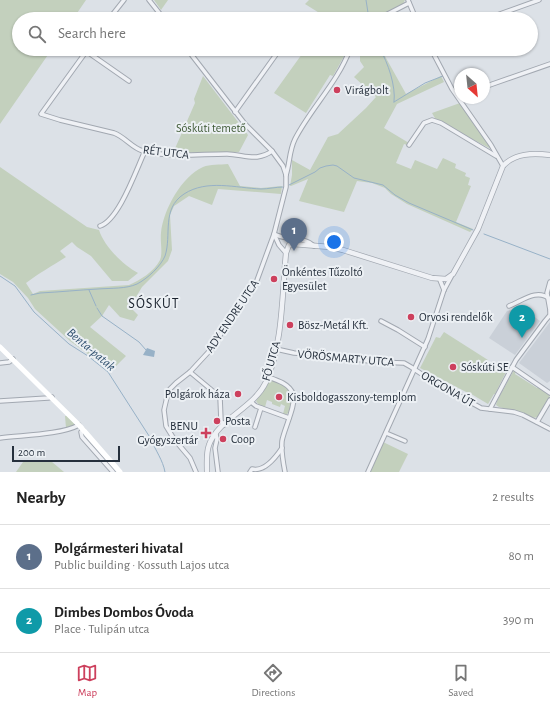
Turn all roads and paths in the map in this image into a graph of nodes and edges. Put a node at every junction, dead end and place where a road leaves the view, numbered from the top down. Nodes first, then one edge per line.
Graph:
1 (124, 0) edge
2 (149, 0) edge
3 (539, 0) edge
4 (409, 2) edge
5 (115, 12) edge
6 (158, 12) edge
7 (391, 12) edge
8 (413, 12) edge
9 (506, 12) edge
10 (83, 56) edge
11 (95, 56) edge
12 (192, 56) edge
13 (275, 56) edge
14 (347, 56) edge
15 (435, 56) edge
16 (550, 64) edge
17 (129, 81) dead end
18 (490, 85) edge
19 (454, 89) edge
20 (463, 104) edge
21 (235, 112) junction
22 (409, 145) dead end
23 (145, 151) junction
24 (272, 151) junction
25 (550, 155) edge
26 (497, 156) junction
27 (288, 161) junction
28 (281, 163) junction
29 (503, 166) junction
30 (286, 175) junction
31 (100, 226) dead end
32 (274, 234) junction
33 (270, 245) junction
34 (279, 245) junction
35 (314, 246) junction
36 (286, 253) junction
37 (451, 277) junction
38 (440, 280) junction
39 (550, 282) edge
40 (444, 290) junction
41 (549, 298) edge
42 (509, 306) dead end
43 (550, 311) edge
44 (550, 315) edge
45 (381, 321) dead end
46 (0, 347) edge
47 (425, 347) junction
48 (276, 349) junction
49 (13, 359) junction
50 (0, 362) edge
51 (512, 367) junction
52 (415, 369) junction
53 (190, 372) junction
54 (268, 377) junction
55 (550, 393) edge
56 (52, 397) junction
57 (550, 400) edge
58 (0, 401) edge
59 (251, 402) junction
60 (261, 408) junction
61 (490, 409) junction
62 (289, 418) junction
63 (536, 422) junction
64 (224, 425) junction
65 (255, 427) dead end
66 (81, 428) junction
67 (550, 429) edge
68 (386, 433) junction
69 (216, 434) junction
70 (0, 438) edge
71 (405, 442) dead end
72 (282, 448) junction
73 (278, 454) junction
74 (282, 456) junction
75 (251, 471) edge
76 (113, 472) edge
77 (120, 472) edge
78 (196, 472) edge
79 (207, 472) edge
80 (218, 472) edge
81 (285, 472) edge
82 (368, 472) edge

1 - 5 street
2 - 6 street
3 - 9 street
4 - 7 street
4 - 8 street
10 - 23 street, RÉT UTCA
11 - 17 street
12 - 21 street
13 - 21 street
14 - 27 street, ADY ENDRE UTCA
15 - 19 street
16 - 18 street
20 - 26 street
21 - 24 street
22 - 26 street
23 - 24 street, RÉT UTCA
23 - 31 street
24 - 28 street
25 - 29 street
26 - 29 street
27 - 28 street
27 - 30 street, ADY ENDRE UTCA
28 - 30 street
29 - 37 street
30 - 32 street, ADY ENDRE UTCA
32 - 33 street, ADY ENDRE UTCA
32 - 34 street
32 - 35 street
33 - 34 street
33 - 53 street, ADY ENDRE UTCA
34 - 36 street
35 - 36 street
35 - 38 street
36 - 48 street, FŐ UTCA
37 - 38 street
37 - 40 street
38 - 40 street
39 - 41 street
40 - 47 street
41 - 42 street
41 - 43 street
43 - 44 street
44 - 51 street
45 - 47 street
46 - 49 main road
47 - 52 street
48 - 52 street, VÖRÖSMARTY UTCA
48 - 54 street, FŐ UTCA
49 - 50 street
49 - 56 main road
51 - 55 street
51 - 61 street
52 - 61 street, ORGONA ÚT
52 - 68 street
53 - 64 street
53 - 78 street, ADY ENDRE UTCA
54 - 59 street, FŐ UTCA
54 - 62 street
56 - 58 street
56 - 66 main road
57 - 63 street
59 - 60 street
59 - 64 street, FŐ UTCA
60 - 62 street
60 - 65 street
61 - 63 street, ORGONA ÚT
62 - 72 street
63 - 67 street, ORGONA ÚT
64 - 69 street, FŐ UTCA
66 - 70 street
66 - 76 street
66 - 77 main road
68 - 71 street
68 - 82 street
69 - 79 street, FŐ UTCA
69 - 80 street
72 - 73 street
72 - 74 street
73 - 74 street
73 - 75 street
74 - 81 street

